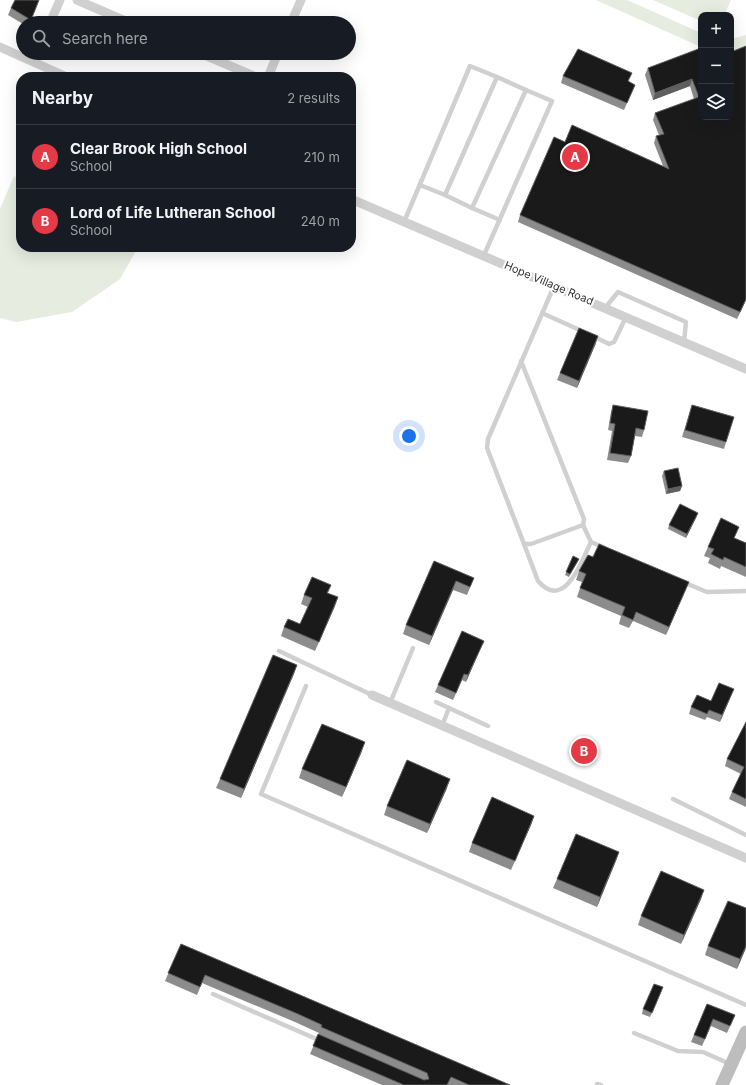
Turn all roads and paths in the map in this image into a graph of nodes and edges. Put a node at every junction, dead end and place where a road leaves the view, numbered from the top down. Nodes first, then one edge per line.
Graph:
1 (60, 0) edge
2 (77, 0) edge
3 (301, 0) edge
4 (53, 16) edge
5 (114, 16) edge
6 (294, 16) edge
7 (0, 47) edge
8 (16, 54) edge
9 (29, 60) edge
10 (216, 60) edge
11 (275, 60) edge
12 (33, 62) joint
13 (56, 72) edge
14 (244, 72) edge
15 (270, 72) edge
16 (497, 77) junction
17 (526, 90) junction
18 (420, 185) junction
19 (445, 195) junction
20 (356, 201) edge
21 (472, 208) junction
22 (500, 220) junction
23 (404, 222) junction
24 (484, 256) junction
25 (554, 286) junction
26 (606, 308) junction
27 (542, 312) junction
28 (626, 317) junction
29 (684, 342) junction
30 (521, 361) junction
31 (746, 369) edge
32 (583, 525) junction
33 (591, 542) junction
34 (524, 544) junction
35 (605, 548) edge
36 (678, 579) edge
37 (746, 591) edge
38 (413, 648) dead end
39 (279, 652) dead end
40 (306, 686) dead end
41 (372, 696) joint
42 (436, 702) dead end
43 (390, 703) junction
44 (449, 708) junction
45 (442, 726) junction
46 (488, 726) dead end
47 (673, 799) dead end
48 (746, 835) edge
49 (746, 858) edge
50 (213, 994) dead end
51 (746, 1005) edge
52 (634, 1032) dead end
53 (746, 1032) edge
54 (329, 1044) edge
55 (731, 1065) junction
56 (722, 1085) edge

1 - 4 street
2 - 5 street
3 - 6 street
7 - 8 street
9 - 12 street
10 - 14 street
11 - 15 street
12 - 13 street
16 - 17 lane
16 - 18 lane
16 - 19 lane
17 - 21 lane
17 - 22 lane
18 - 19 lane
18 - 23 lane
19 - 21 lane
20 - 23 street, Hope Village Road
21 - 22 lane
22 - 24 lane
23 - 24 street, Hope Village Road
24 - 25 street, Hope Village Road
25 - 26 street, Hope Village Road
25 - 27 lane
26 - 28 street, Hope Village Road
26 - 29 lane
27 - 28 lane
27 - 30 lane
28 - 29 street, Hope Village Road
29 - 31 street, Hope Village Road
30 - 32 lane
30 - 34 lane
32 - 33 lane
32 - 34 lane
33 - 34 lane
33 - 35 lane
36 - 37 lane
38 - 43 lane
39 - 41 lane
40 - 51 lane
41 - 43 street
42 - 44 lane
43 - 45 street
44 - 45 lane
44 - 46 lane
45 - 49 street
47 - 48 lane
50 - 54 lane
52 - 55 lane
53 - 55 main road
55 - 56 main road

